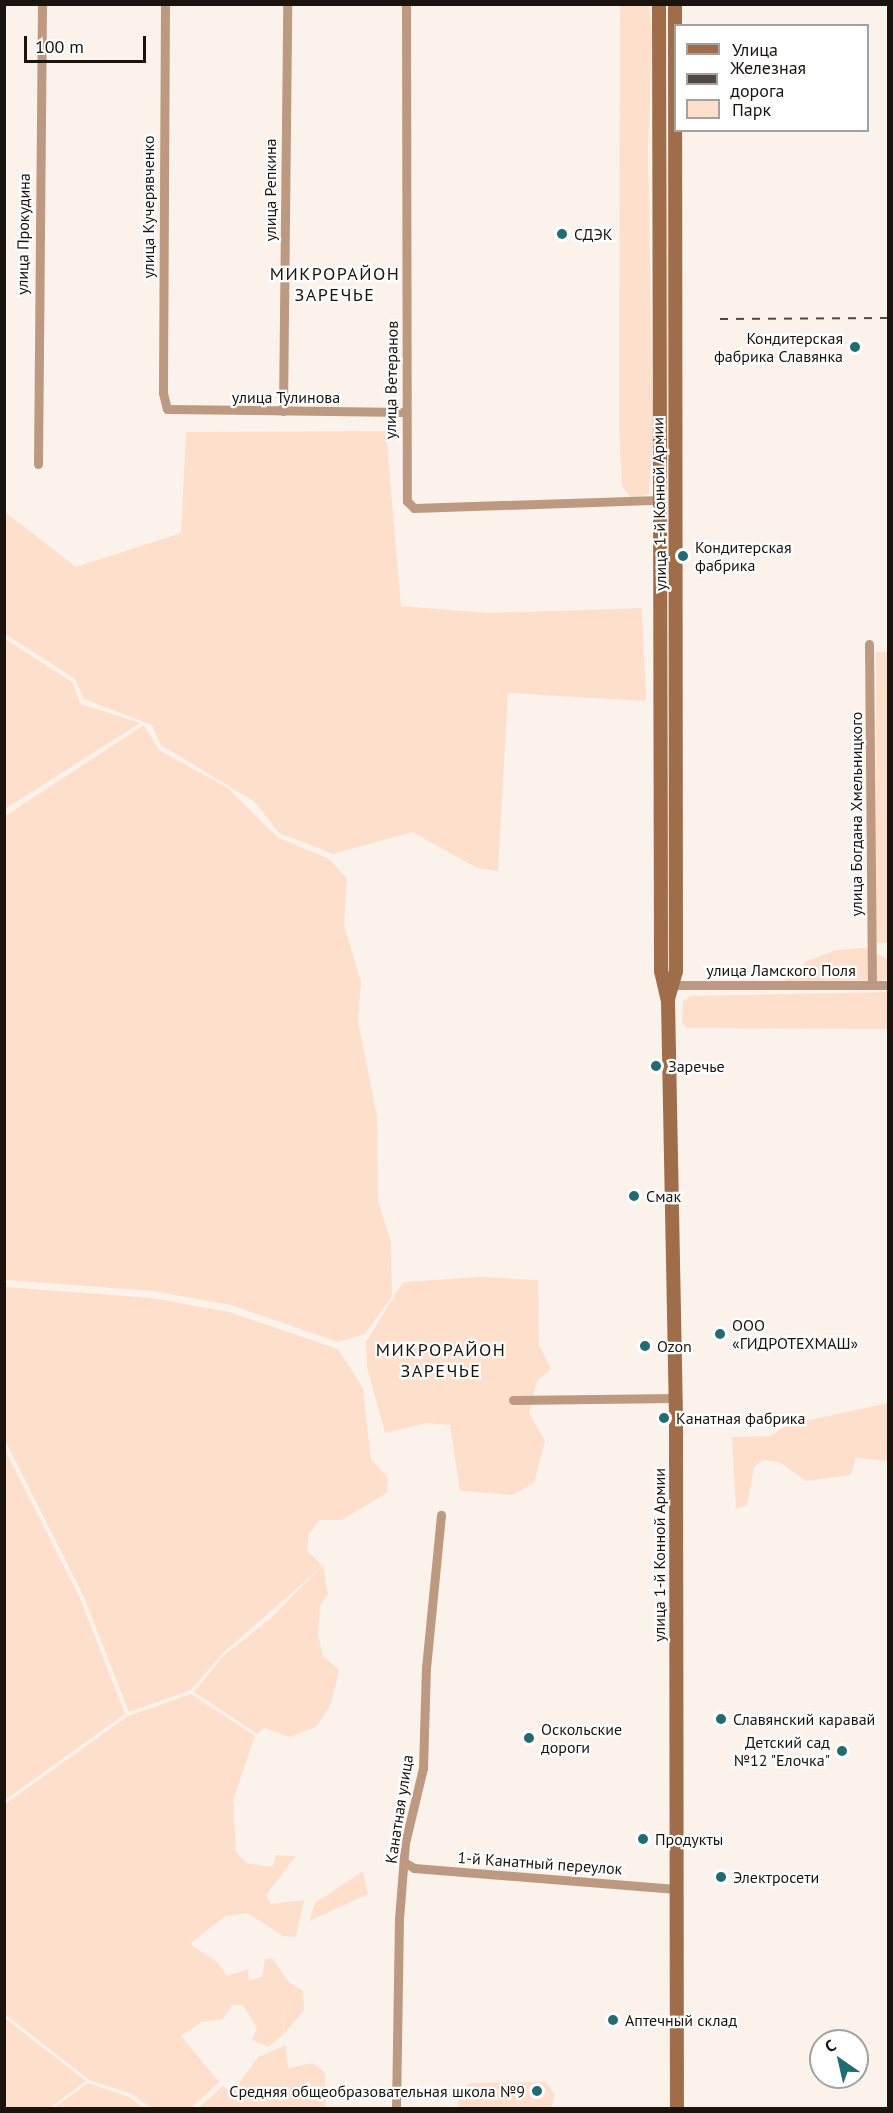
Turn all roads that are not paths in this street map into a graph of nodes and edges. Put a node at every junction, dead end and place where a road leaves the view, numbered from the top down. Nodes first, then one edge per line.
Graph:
1 (42, 4) edge
2 (165, 4) edge
3 (287, 4) edge
4 (406, 4) edge
5 (659, 4) edge
6 (675, 4) edge
7 (675, 24) edge
8 (659, 116) junction
9 (674, 116) edge
10 (675, 132) edge
11 (167, 409) joint
12 (283, 411) junction
13 (405, 412) junction
14 (38, 464) dead end
15 (659, 502) junction
16 (676, 504) junction
17 (677, 640) junction
18 (659, 641) junction
19 (869, 644) dead end
20 (673, 985) junction
21 (872, 985) junction
22 (888, 985) edge
23 (668, 1001) junction
24 (675, 1398) junction
25 (513, 1400) dead end
26 (441, 1515) dead end
27 (404, 1862) junction
28 (676, 1889) junction
29 (396, 2109) edge
30 (677, 2109) edge

1 - 14 street, улица Прокудина
2 - 11 street, улица Кучерявченко
3 - 12 street, улица Репкина
4 - 13 street, улица Ветеранов
5 - 8 main road, улица 1-й Конной Армии
6 - 7 main road, улица 1-й Конной Армии
8 - 9 main road
8 - 15 main road, улица 1-й Конной Армии
10 - 16 main road, улица 1-й Конной Армии
11 - 12 street, улица Тулинова
12 - 13 street, улица Тулинова
13 - 15 street, улица Ветеранов
15 - 16 main road
15 - 18 main road, улица 1-й Конной Армии
16 - 17 main road, улица 1-й Конной Армии
17 - 18 main road
17 - 20 main road, улица 1-й Конной Армии
18 - 23 main road, улица 1-й Конной Армии
19 - 21 street, улица Богдана Хмельницкого
20 - 21 street, улица Ламского Поля
20 - 23 main road, улица 1-й Конной Армии
21 - 22 street, улица Ламского Поля
23 - 24 main road, улица 1-й Конной Армии
24 - 25 street
24 - 28 main road, улица 1-й Конной Армии
26 - 27 street, Канатная улица
27 - 28 street, 1-й Канатный переулок
27 - 29 street, Канатная улица
28 - 30 main road, улица 1-й Конной Армии

